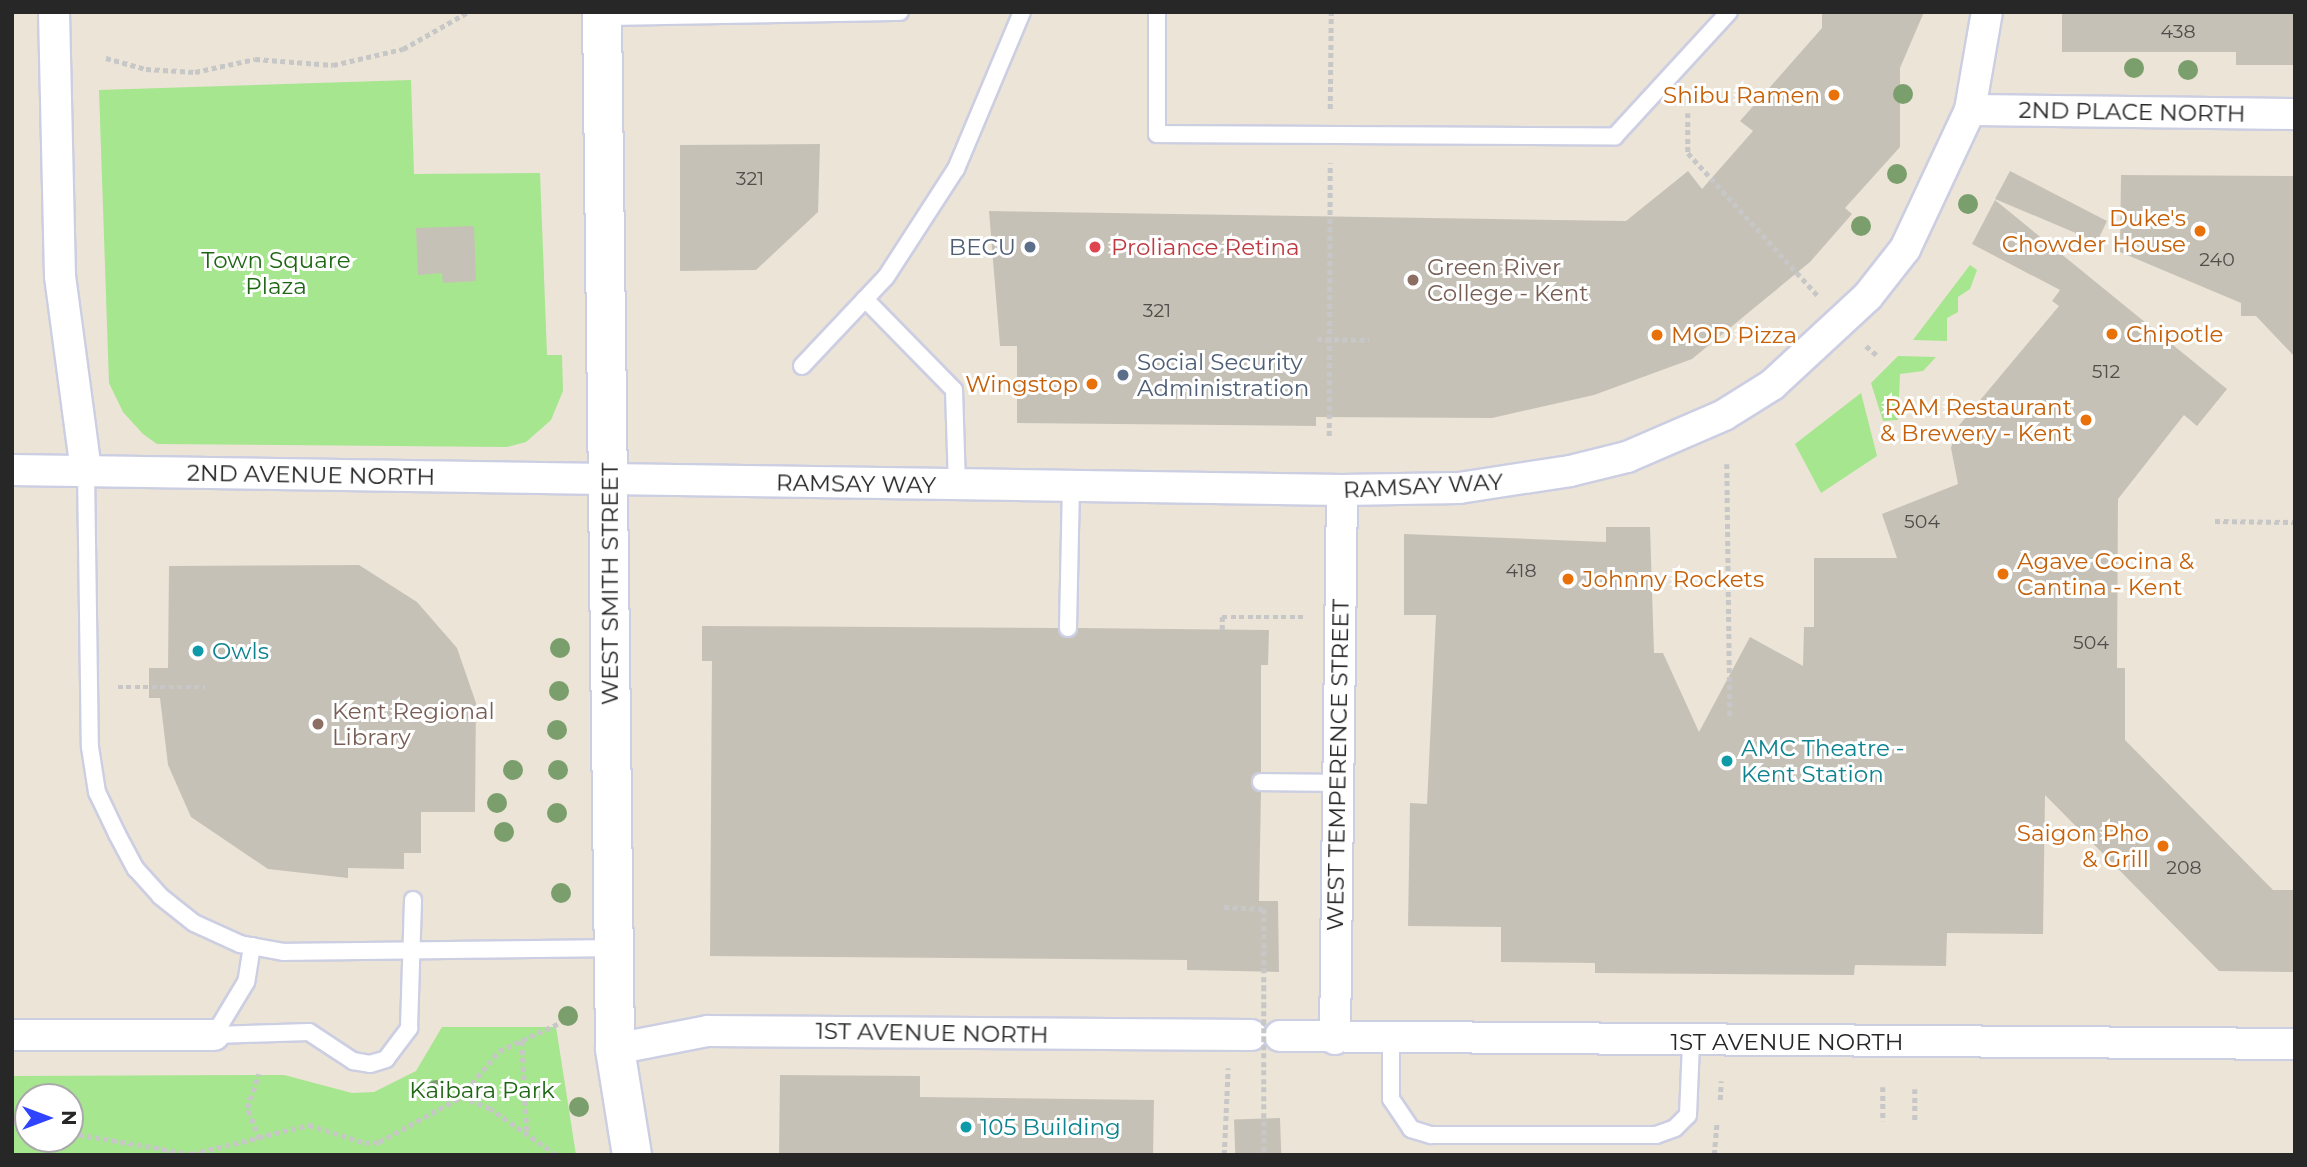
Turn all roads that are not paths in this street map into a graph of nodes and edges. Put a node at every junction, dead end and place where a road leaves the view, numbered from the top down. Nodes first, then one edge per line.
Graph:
1 (54, 12) edge
2 (900, 12) edge
3 (1023, 12) edge
4 (1157, 12) edge
5 (1729, 12) edge
6 (1987, 12) edge
7 (602, 15) edge
8 (723, 15) edge
9 (1970, 110) junction
10 (2295, 114) edge
11 (865, 299) junction
12 (802, 366) dead end
13 (12, 470) edge
14 (86, 470) junction
15 (610, 481) junction
16 (957, 485) junction
17 (1071, 487) junction
18 (1342, 490) junction
19 (1068, 628) dead end
20 (1261, 782) dead end
21 (1338, 782) junction
22 (414, 900) dead end
23 (252, 946) junction
24 (613, 948) junction
25 (413, 950) junction
26 (12, 1035) edge
27 (214, 1035) junction
28 (1335, 1039) junction
29 (1391, 1040) junction
30 (1691, 1042) junction
31 (2295, 1044) edge
32 (615, 1049) junction
33 (632, 1155) edge

1 - 14 street
2 - 8 lane
3 - 11 lane
4 - 5 lane
6 - 9 street, RAMSAY WAY
7 - 8 lane
7 - 15 main road, WEST SMITH STREET
9 - 10 street, 2ND PLACE NORTH
9 - 18 street, RAMSAY WAY
11 - 12 lane
11 - 16 lane
13 - 14 street, 2ND AVENUE NORTH
14 - 15 street, 2ND AVENUE NORTH
14 - 23 lane
15 - 16 street, RAMSAY WAY
15 - 24 main road, WEST SMITH STREET
16 - 17 street, RAMSAY WAY
17 - 18 street, RAMSAY WAY
17 - 19 lane
18 - 21 street, WEST TEMPERENCE STREET
20 - 21 lane
21 - 28 street, WEST TEMPERENCE STREET
22 - 25 lane
23 - 25 lane
23 - 27 lane
24 - 25 lane
24 - 32 main road, WEST SMITH STREET
25 - 27 lane
26 - 27 street
28 - 29 street, 1ST AVENUE NORTH
28 - 32 street, 1ST AVENUE NORTH
29 - 30 street, 1ST AVENUE NORTH
29 - 30 lane
30 - 31 street, 1ST AVENUE NORTH
32 - 33 main road, WEST SMITH STREET

